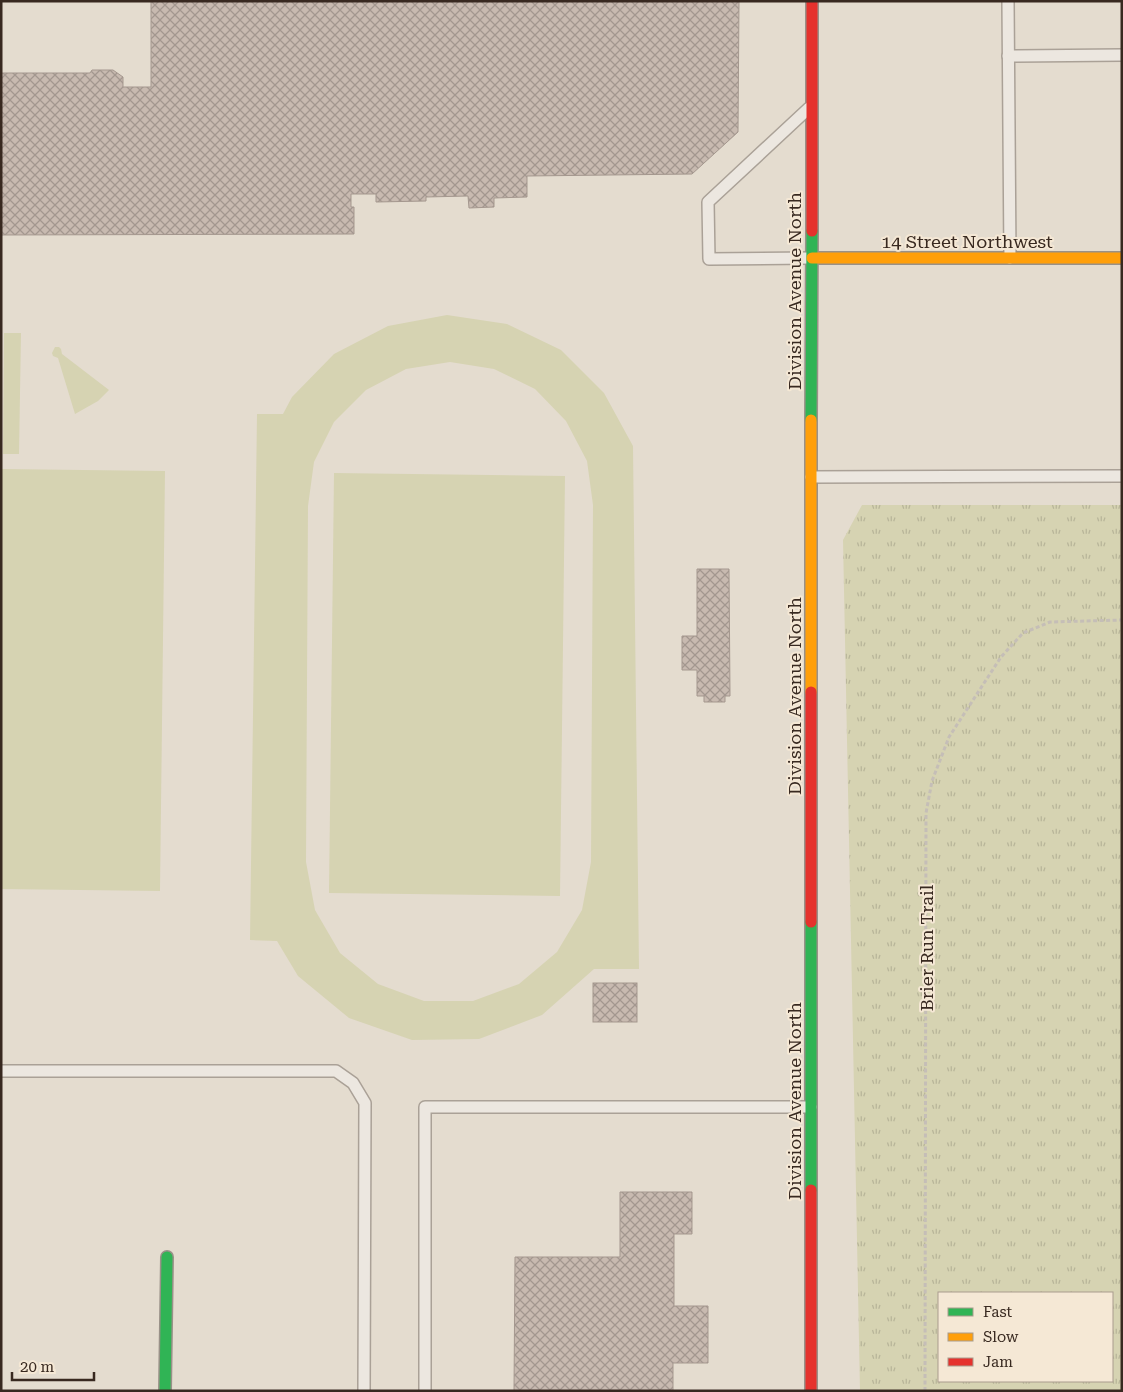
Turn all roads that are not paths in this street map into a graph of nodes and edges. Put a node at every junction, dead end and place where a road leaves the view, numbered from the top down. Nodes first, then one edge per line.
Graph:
1 (812, 1) edge
2 (1008, 1) edge
3 (1122, 55) edge
4 (1008, 56) junction
5 (812, 105) junction
6 (812, 258) junction
7 (1010, 258) junction
8 (1122, 258) edge
9 (1122, 476) edge
10 (811, 477) junction
11 (1, 1070) edge
12 (812, 1107) junction
13 (167, 1257) dead end
14 (165, 1391) edge
15 (364, 1391) edge
16 (425, 1391) edge
17 (812, 1391) edge

1 - 5 main road, Division Avenue North
2 - 4 lane
3 - 4 lane
4 - 7 lane
5 - 6 main road, Division Avenue North
5 - 6 lane
6 - 7 main road, 14 Street Northwest
6 - 10 main road, Division Avenue North
7 - 8 main road, 14 Street Northwest
9 - 10 lane
10 - 12 main road, Division Avenue North
11 - 15 lane
12 - 16 lane
12 - 17 main road, Division Avenue North
13 - 14 main road

